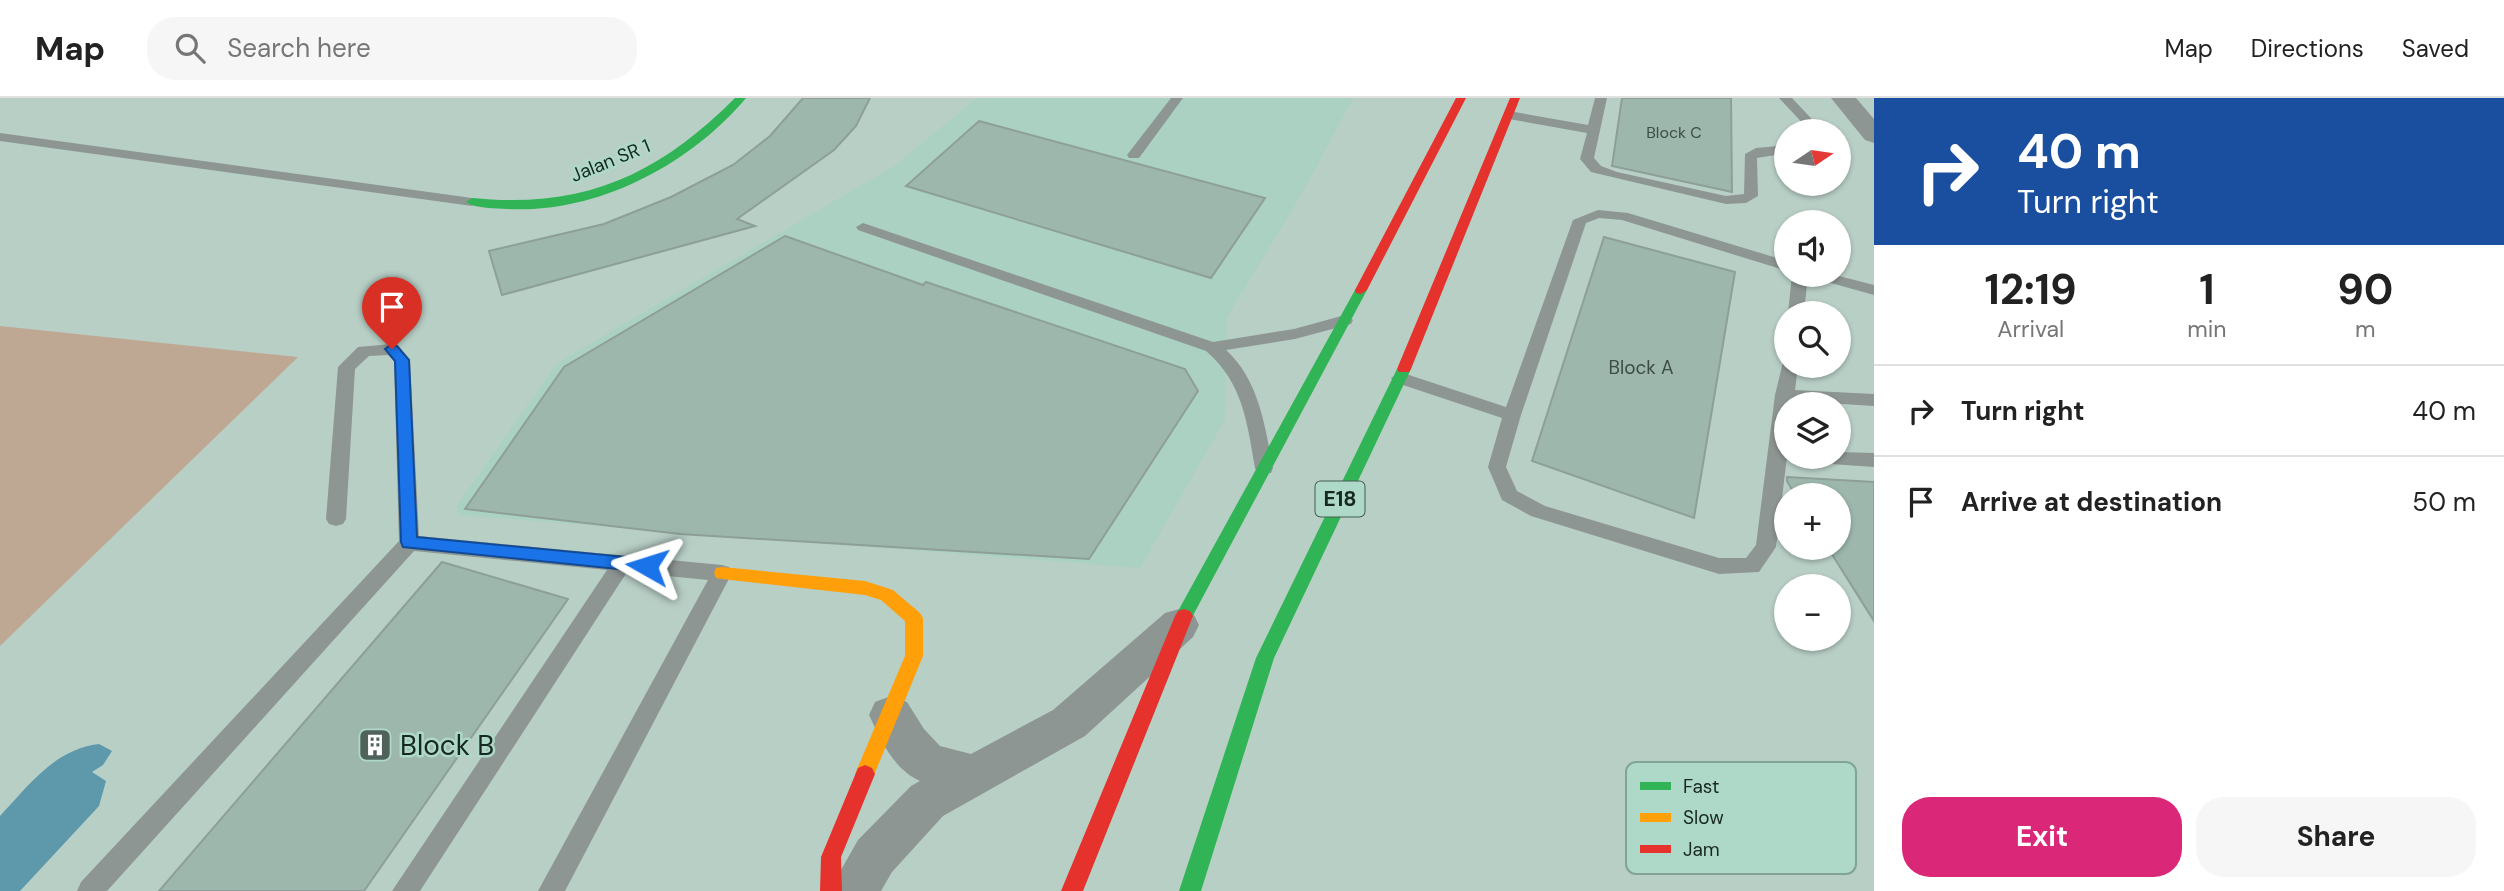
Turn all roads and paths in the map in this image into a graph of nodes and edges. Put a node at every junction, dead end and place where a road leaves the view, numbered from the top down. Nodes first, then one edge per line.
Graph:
1 (741, 98) edge
2 (1177, 98) edge
3 (1461, 98) edge
4 (1515, 98) edge
5 (1601, 98) edge
6 (1785, 98) edge
7 (1843, 98) edge
8 (1509, 115) junction
9 (1805, 119) edge
10 (1594, 130) junction
11 (1874, 135) edge
12 (0, 137) edge
13 (1774, 150) edge
14 (1134, 155) dead end
15 (472, 202) joint
16 (863, 227) dead end
17 (1774, 262) edge
18 (1851, 284) edge
19 (1874, 290) edge
20 (1345, 320) junction
21 (1212, 346) junction
22 (1400, 379) junction
23 (1851, 399) edge
24 (1874, 400) edge
25 (1512, 415) junction
26 (1851, 459) edge
27 (1874, 460) edge
28 (1264, 469) junction
29 (1780, 469) edge
30 (336, 519) dead end
31 (409, 542) junction
32 (622, 563) junction
33 (722, 573) junction
34 (1179, 625) junction
35 (891, 715) junction
36 (977, 775) junction
37 (90, 891) edge
38 (405, 891) edge
39 (551, 891) edge
40 (831, 891) edge
41 (854, 891) edge
42 (1072, 891) edge
43 (1190, 891) edge

1 - 15 main road, Jalan SR 1
2 - 14 lane
3 - 20 main road
4 - 8 main road, E18
5 - 10 lane
6 - 9 lane
7 - 11 street
8 - 10 lane
8 - 22 main road, E18
10 - 13 lane
12 - 15 lane
16 - 21 lane
17 - 25 lane
18 - 19 lane
20 - 21 lane
20 - 28 main road
21 - 28 lane
22 - 25 lane
22 - 43 main road, E18
23 - 24 lane
25 - 29 lane
26 - 27 lane
28 - 34 main road
30 - 31 lane
31 - 32 lane
31 - 37 lane
32 - 33 lane
32 - 38 lane
33 - 35 main road
33 - 39 lane
34 - 36 street
34 - 42 main road
35 - 36 street
35 - 40 main road
36 - 41 street

